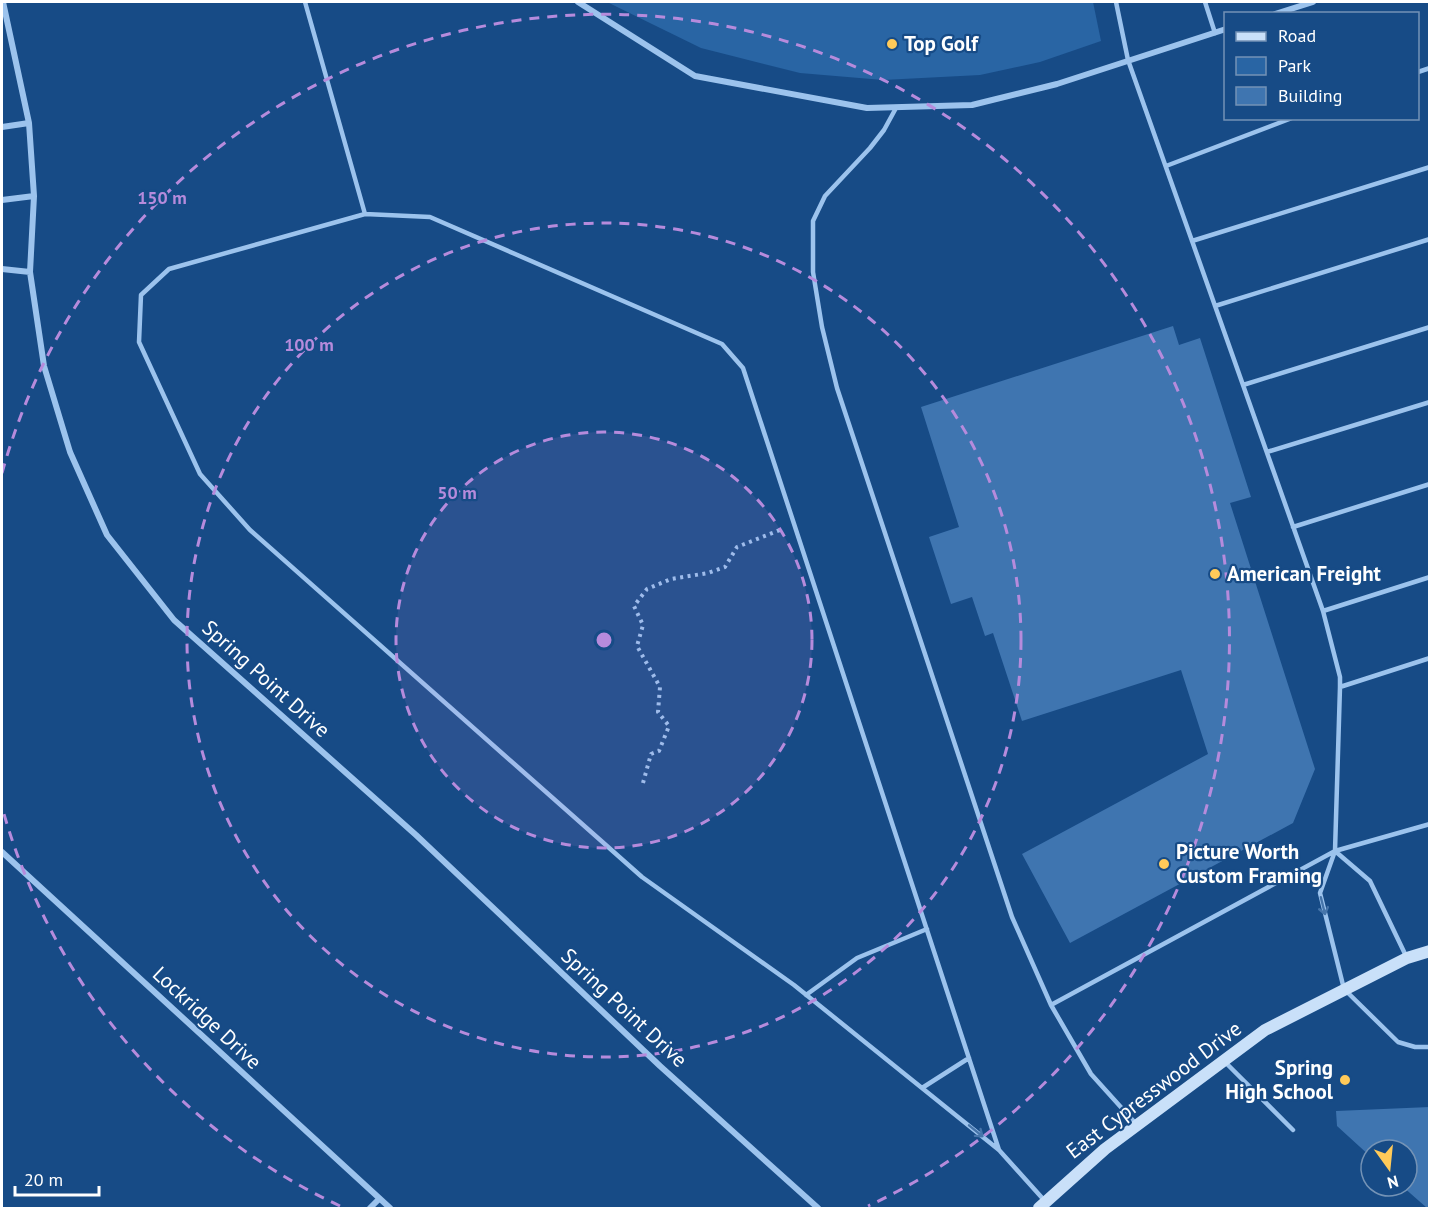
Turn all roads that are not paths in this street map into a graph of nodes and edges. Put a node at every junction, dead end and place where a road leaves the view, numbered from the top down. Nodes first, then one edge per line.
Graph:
1 (3, 2) edge
2 (305, 2) edge
3 (578, 2) edge
4 (1116, 2) edge
5 (1205, 2) edge
6 (1313, 2) edge
7 (1281, 12) edge
8 (1224, 30) edge
9 (1215, 33) junction
10 (1128, 60) junction
11 (896, 108) junction
12 (1287, 120) edge
13 (29, 123) junction
14 (2, 127) edge
15 (1166, 166) junction
16 (1430, 167) edge
17 (34, 196) junction
18 (2, 200) edge
19 (365, 214) junction
20 (1430, 239) edge
21 (1192, 241) junction
22 (2, 270) edge
23 (30, 272) junction
24 (1215, 306) junction
25 (1430, 327) edge
26 (1243, 385) junction
27 (1430, 402) edge
28 (1267, 452) junction
29 (1430, 484) edge
30 (1293, 527) junction
31 (1430, 577) edge
32 (1323, 610) junction
33 (1430, 658) edge
34 (1340, 687) junction
35 (1430, 824) edge
36 (1335, 851) junction
37 (2, 852) edge
38 (927, 929) junction
39 (1430, 951) edge
40 (1407, 958) junction
41 (1344, 989) junction
42 (806, 995) junction
43 (1051, 1005) junction
44 (1430, 1047) edge
45 (969, 1058) junction
46 (1224, 1061) junction
47 (922, 1088) junction
48 (1137, 1125) junction
49 (1293, 1130) dead end
50 (999, 1150) junction
51 (379, 1199) junction
52 (1043, 1205) edge
53 (370, 1209) edge
54 (390, 1209) edge
55 (818, 1209) edge

1 - 13 street, Spring Point Drive
2 - 19 lane
3 - 11 street
4 - 10 lane
5 - 9 lane
6 - 7 street
8 - 9 street
9 - 10 street
10 - 11 street
10 - 15 lane
11 - 43 lane
12 - 15 lane
13 - 14 street
13 - 17 street, Spring Point Drive
15 - 21 lane
16 - 21 lane
17 - 18 street
17 - 23 street, Spring Point Drive
19 - 38 lane
19 - 42 lane
20 - 24 lane
21 - 24 lane
22 - 23 street
23 - 55 street, Spring Point Drive
24 - 26 lane
25 - 26 lane
26 - 28 lane
27 - 28 lane
28 - 30 lane
29 - 30 lane
30 - 32 lane
31 - 32 lane
32 - 34 lane
33 - 34 lane
34 - 36 lane
35 - 36 lane
36 - 40 lane
36 -> 41 lane
36 - 43 lane
37 - 51 street, Lockridge Drive
38 - 42 lane
38 - 45 lane
39 - 40 main road, East Cypresswood Drive
40 - 41 main road, East Cypresswood Drive
41 - 44 lane
41 - 46 main road, East Cypresswood Drive
42 - 47 lane
43 - 48 lane
45 - 47 lane
45 - 50 lane
46 - 48 main road, East Cypresswood Drive
46 - 49 lane
47 -> 50 lane
48 - 52 main road, East Cypresswood Drive
50 - 52 lane
51 - 53 street
51 - 54 street, Lockridge Drive

